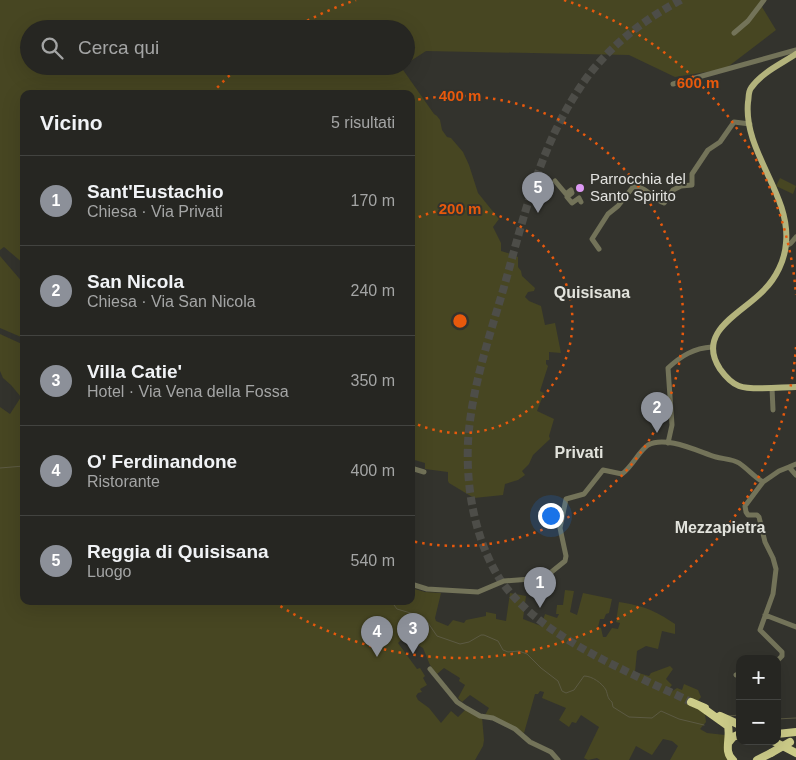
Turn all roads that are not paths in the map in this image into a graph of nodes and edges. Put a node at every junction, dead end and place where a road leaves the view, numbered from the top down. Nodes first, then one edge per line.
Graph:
1 (764, 0) edge
2 (734, 33) dead end
3 (796, 50) edge
4 (796, 54) edge
5 (673, 84) dead end
6 (750, 124) junction
7 (555, 181) dead end
8 (581, 202) dead end
9 (796, 237) edge
10 (786, 246) junction
11 (599, 249) dead end
12 (712, 346) junction
13 (796, 387) edge
14 (772, 388) junction
15 (773, 410) dead end
16 (668, 443) junction
17 (796, 464) edge
18 (789, 467) junction
19 (415, 469) edge
20 (424, 472) dead end
21 (796, 475) edge
22 (763, 482) junction
23 (415, 585) edge
24 (765, 615) junction
25 (796, 627) edge
26 (781, 657) edge
27 (430, 669) dead end
28 (691, 702) tunnel mouth
29 (700, 706) junction
30 (736, 723) edge
31 (796, 732) edge
32 (781, 734) edge
33 (736, 736) edge
34 (793, 741) edge
35 (728, 744) junction
36 (780, 745) edge
37 (796, 753) edge
38 (558, 760) edge
39 (733, 760) edge
40 (757, 760) edge

1 - 2 street
3 - 5 street
4 - 6 main road
6 - 10 main road
6 - 11 street
7 - 8 street
9 - 10 street
10 - 12 main road
12 - 14 main road
12 - 16 street
13 - 14 main road
14 - 15 street
16 - 22 street
16 - 23 street
17 - 18 street
18 - 21 street
18 - 22 street
19 - 20 street
22 - 24 street
24 - 25 street
24 - 26 street
27 - 38 street
28 - 29 highway
29 - 30 highway
29 - 35 highway
31 - 32 highway
33 - 35 highway
34 - 40 highway, bridge
35 - 39 highway
36 - 37 highway

